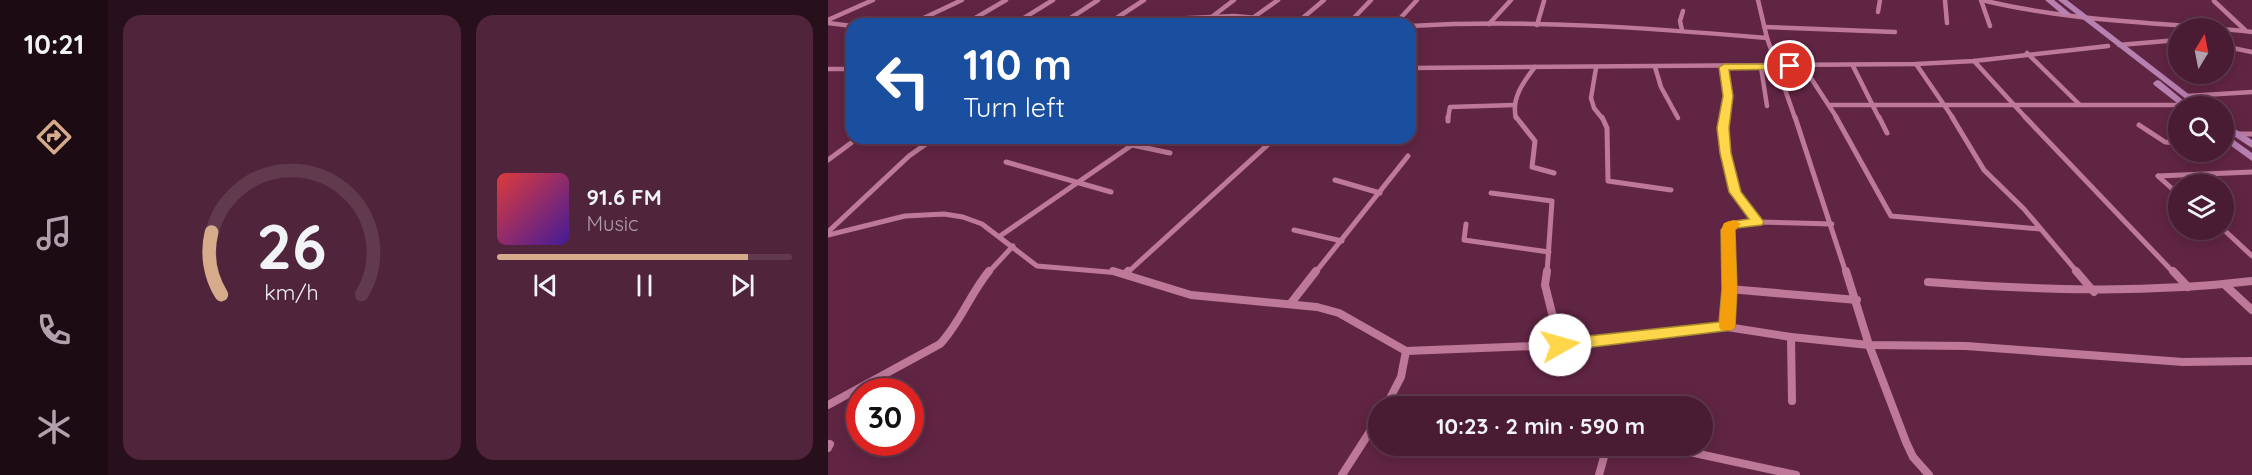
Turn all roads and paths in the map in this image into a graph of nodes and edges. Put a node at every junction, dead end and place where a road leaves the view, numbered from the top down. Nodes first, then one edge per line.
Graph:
1 (873, 0) edge
2 (962, 0) edge
3 (1006, 0) edge
4 (1053, 0) edge
5 (1098, 0) edge
6 (1144, 0) edge
7 (1234, 0) edge
8 (1278, 0) edge
9 (1324, 0) edge
10 (1371, 0) edge
11 (1417, 0) edge
12 (1511, 0) edge
13 (1758, 0) edge
14 (1880, 0) edge
15 (1945, 0) edge
16 (1982, 0) edge
17 (2049, 0) edge
18 (2062, 0) edge
19 (1544, 1) edge
20 (2214, 2) dead end
21 (1683, 11) dead end
22 (1878, 12) dead end
23 (1213, 16) junction
24 (1254, 17) junction
25 (2072, 17) junction
26 (923, 18) edge
27 (975, 18) edge
28 (1024, 18) edge
29 (1071, 18) edge
30 (1118, 18) edge
31 (1179, 18) edge
32 (1263, 18) edge
33 (1303, 18) edge
34 (1354, 18) edge
35 (1400, 18) edge
36 (2086, 18) junction
37 (828, 22) edge
38 (1947, 23) dead end
39 (1489, 24) junction
40 (846, 25) edge
41 (1537, 25) junction
42 (1416, 26) edge
43 (1990, 26) dead end
44 (1764, 27) junction
45 (1682, 30) junction
46 (2246, 31) junction
47 (1895, 32) dead end
48 (2252, 32) edge
49 (1767, 38) junction
50 (2168, 41) edge
51 (2119, 45) junction
52 (2108, 46) junction
53 (2234, 48) edge
54 (2252, 52) edge
55 (2027, 53) junction
56 (1974, 61) junction
57 (1916, 64) junction
58 (1803, 66) junction
59 (1853, 66) junction
60 (1535, 67) junction
61 (1655, 67) junction
62 (1724, 67) junction
63 (1761, 67) junction
64 (1777, 67) junction
65 (1416, 68) edge
66 (1596, 68) junction
67 (828, 69) edge
68 (846, 69) edge
69 (2252, 92) edge
70 (2176, 96) edge
71 (2178, 96) edge
72 (2228, 96) edge
73 (2168, 103) edge
74 (1514, 105) junction
75 (1830, 105) junction
76 (2080, 105) junction
77 (1767, 106) dead end
78 (1875, 106) junction
79 (1945, 106) junction
80 (2014, 106) junction
81 (1678, 118) dead end
82 (1448, 122) dead end
83 (2139, 124) dead end
84 (2234, 132) edge
85 (1887, 133) dead end
86 (2237, 134) junction
87 (2252, 134) edge
88 (2168, 142) edge
89 (850, 144) edge
90 (926, 144) dead end
91 (1134, 144) joint
92 (1268, 144) edge
93 (2234, 144) edge
94 (2252, 145) edge
95 (1170, 153) dead end
96 (1408, 156) dead end
97 (2252, 158) edge
98 (828, 160) edge
99 (1006, 162) dead end
100 (2252, 172) edge
101 (1554, 173) dead end
102 (2205, 174) edge
103 (2168, 176) edge
104 (1335, 180) dead end
105 (1077, 183) junction
106 (2168, 185) edge
107 (1671, 190) dead end
108 (1112, 192) dead end
109 (1380, 192) junction
110 (1491, 193) dead end
111 (1758, 222) junction
112 (1466, 224) dead end
113 (1832, 224) junction
114 (2040, 229) junction
115 (1294, 230) dead end
116 (828, 234) edge
117 (1000, 236) junction
118 (2234, 239) edge
119 (1342, 242) junction
120 (1013, 246) junction
121 (1549, 252) junction
122 (2252, 255) edge
123 (1125, 274) junction
124 (2252, 281) edge
125 (1928, 282) dead end
126 (2225, 285) junction
127 (2188, 287) junction
128 (1729, 289) junction
129 (2094, 292) junction
130 (1857, 300) junction
131 (1291, 303) junction
132 (2252, 310) edge
133 (1727, 327) junction
134 (1791, 337) junction
135 (1560, 345) junction
136 (1869, 345) junction
137 (1406, 351) junction
138 (2252, 361) edge
139 (1391, 396) edge
140 (1792, 401) dead end
141 (828, 405) edge
142 (1368, 435) edge
143 (1604, 456) edge
144 (1708, 456) edge
145 (1342, 475) edge
146 (1599, 475) edge
147 (1796, 475) edge
148 (1929, 475) edge

1 - 37 street
2 - 26 street
3 - 27 street
4 - 28 street
5 - 29 street
6 - 30 street
7 - 23 street
8 - 24 street
9 - 33 street
10 - 34 street
11 - 35 street
12 - 39 street
13 - 44 street
14 - 22 street
15 - 38 street
16 - 25 street
16 - 43 street
17 - 25 main road
18 - 36 main road
19 - 41 street
20 - 46 street
21 - 45 street
23 - 24 street
23 - 31 street
24 - 32 street
25 - 36 street
25 - 52 main road
36 - 46 street
36 - 51 main road
37 - 40 street
39 - 41 street
39 - 42 street
41 - 45 street
44 - 47 street
44 - 49 street
45 - 49 street
46 - 48 street
49 - 64 street
50 - 51 street
51 - 71 main road
52 - 55 street
52 - 70 main road
53 - 54 street
55 - 56 street
55 - 76 street
56 - 57 street
56 - 80 street
57 - 59 street
57 - 79 street
58 - 59 street
58 - 64 street
58 - 75 street
59 - 78 street
60 - 65 street
60 - 66 street
60 - 74 street
61 - 62 street
61 - 66 street
61 - 81 street
62 - 63 street
62 - 111 street
63 - 64 street
63 - 77 street
64 - 113 street
66 - 107 street
67 - 68 street
69 - 72 street
73 - 76 street
74 - 82 street
74 - 101 street
75 - 78 street
75 - 114 street
76 - 80 street
78 - 79 street
78 - 85 street
79 - 80 street
79 - 114 street
80 - 127 street
83 - 88 street
84 - 86 main road
86 - 87 street
86 - 94 main road
89 - 98 street
90 - 116 street
91 - 95 street
91 - 105 street
92 - 123 street
93 - 97 main road
96 - 109 street
99 - 105 street
100 - 102 street
103 - 106 street
104 - 109 street
105 - 108 street
105 - 117 street
109 - 119 street
110 - 121 street
111 - 113 street
111 - 128 street
112 - 121 street
113 - 130 street
114 - 129 street
115 - 119 street
116 - 117 street
117 - 120 street
118 - 122 street
119 - 131 street
120 - 123 street
120 - 141 street
121 - 135 street
123 - 131 street
124 - 126 street
125 - 129 street
126 - 127 street
126 - 132 street
127 - 129 street
128 - 130 street
128 - 133 street
130 - 136 street
131 - 137 street
133 - 134 street
133 - 135 street
134 - 136 street
134 - 140 street
135 - 137 street
136 - 138 street
136 - 148 street
137 - 139 street
142 - 145 street
143 - 146 street
144 - 147 street

